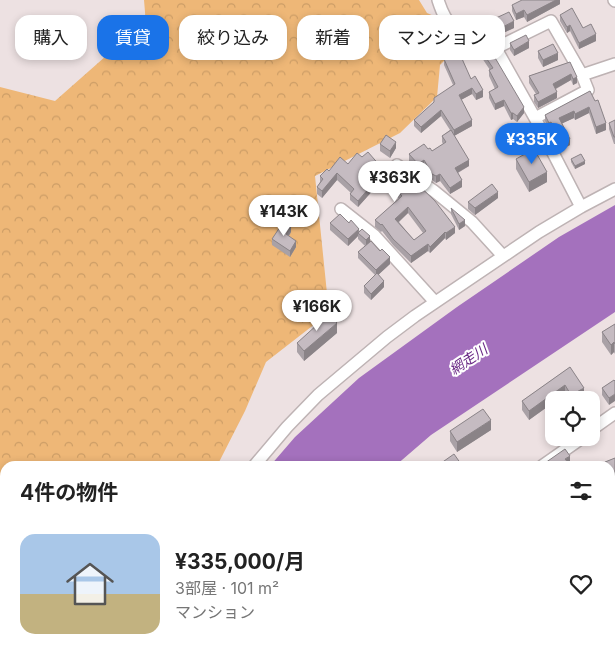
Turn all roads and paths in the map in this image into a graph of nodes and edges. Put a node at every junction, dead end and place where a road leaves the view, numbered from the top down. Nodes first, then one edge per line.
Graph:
1 (438, 0) edge
2 (444, 15) edge
3 (505, 44) edge
4 (503, 60) edge
5 (615, 64) edge
6 (582, 75) junction
7 (535, 118) junction
8 (397, 165) dead end
9 (615, 189) edge
10 (581, 207) junction
11 (341, 209) dead end
12 (503, 256) junction
13 (435, 302) junction
14 (615, 413) edge
15 (600, 424) edge
16 (571, 446) edge
17 (258, 461) edge
18 (549, 461) edge

1 - 2 street
3 - 6 street
4 - 7 street
5 - 6 street
6 - 7 street
7 - 10 street
8 - 12 street
9 - 10 street
10 - 12 street
11 - 13 street
12 - 13 street
13 - 17 street
14 - 15 street
16 - 18 street

